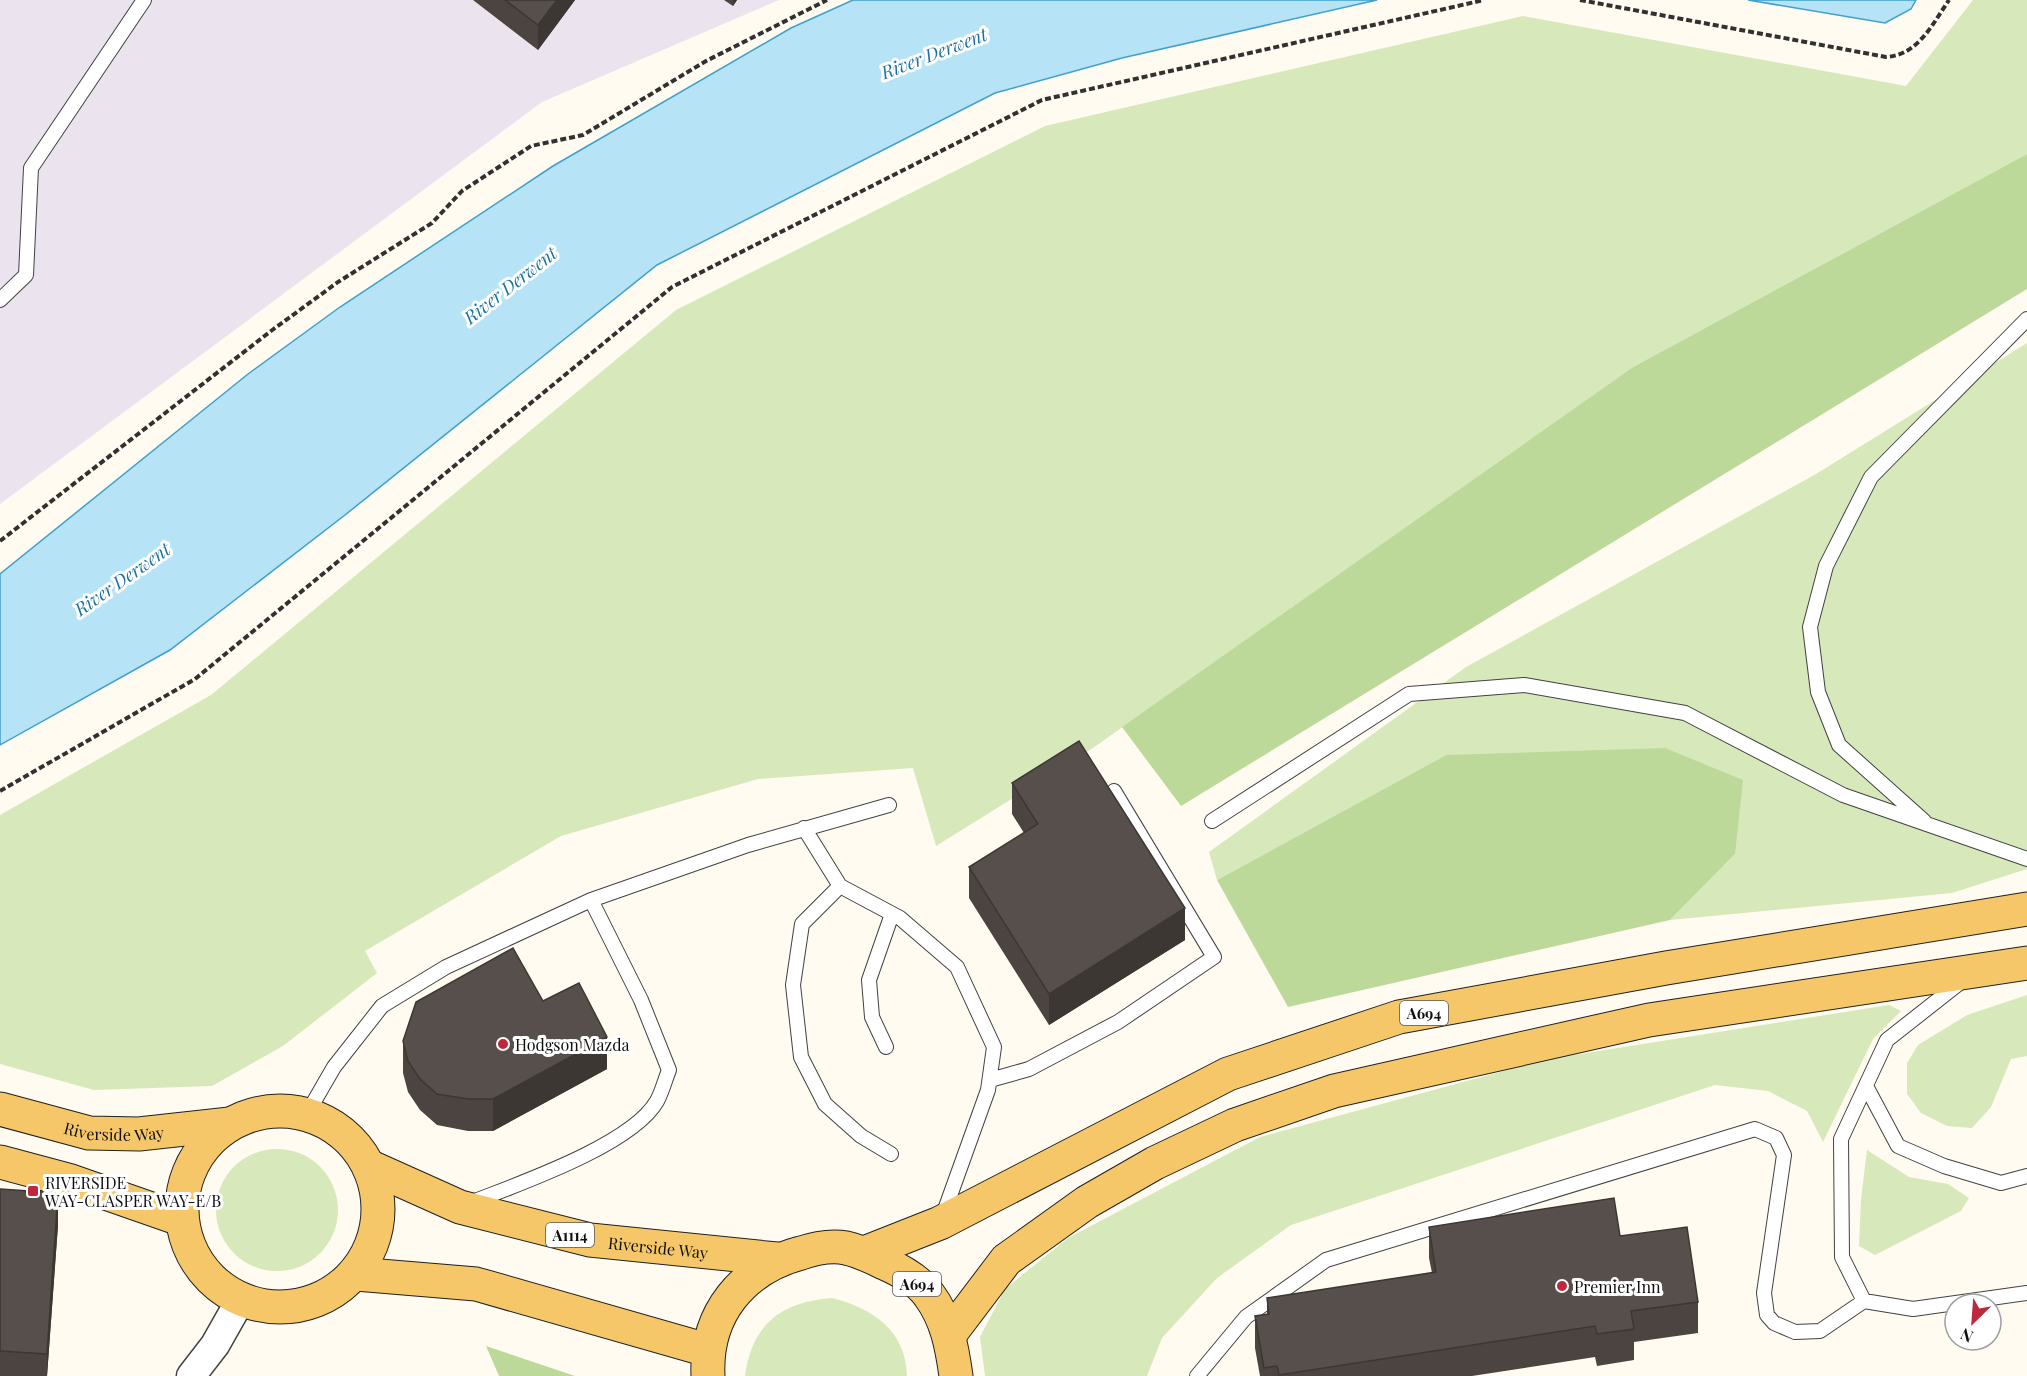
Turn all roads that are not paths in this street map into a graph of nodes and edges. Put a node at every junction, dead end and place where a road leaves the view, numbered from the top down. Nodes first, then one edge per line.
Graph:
1 (144, 0) edge
2 (0, 300) edge
3 (2027, 319) edge
4 (1114, 790) dead end
5 (889, 805) dead end
6 (1212, 821) dead end
7 (1930, 826) junction
8 (804, 828) junction
9 (2027, 860) edge
10 (840, 886) junction
11 (591, 900) junction
12 (2027, 909) edge
13 (892, 914) junction
14 (2027, 963) edge
15 (1976, 970) junction
16 (886, 1047) dead end
17 (989, 1085) junction
18 (1866, 1086) junction
19 (0, 1109) edge
20 (308, 1112) junction
21 (230, 1124) junction
22 (891, 1154) dead end
23 (0, 1162) edge
24 (373, 1168) junction
25 (2027, 1176) edge
26 (460, 1207) junction
27 (180, 1220) junction
28 (940, 1223) junction
29 (864, 1253) junction
30 (777, 1259) junction
31 (356, 1274) junction
32 (2027, 1293) edge
33 (241, 1299) junction
34 (1864, 1301) junction
35 (950, 1334) junction
36 (707, 1363) edge
37 (190, 1376) edge
38 (956, 1376) edge
39 (1197, 1376) edge

1 - 2 lane
3 - 7 lane
4 - 17 lane
5 - 8 lane
6 - 7 lane
7 - 9 lane
8 - 10 lane
8 - 11 lane
10 - 13 lane
10 - 22 lane
11 - 20 lane
11 - 26 lane
12 - 28 main road, A694
13 - 16 lane
13 - 17 lane
14 - 15 main road
15 - 18 lane
15 - 35 main road
17 - 28 lane
18 - 25 lane
18 - 34 lane
19 - 21 main road, Riverside Way
20 - 21 main road
20 - 24 main road, A1114
21 - 27 main road
23 - 27 main road
24 - 26 main road, Riverside Way / A1114
24 - 31 main road, A1114
26 - 30 main road, Riverside Way / A1114
27 - 33 main road, A1114
28 - 29 main road, A694
29 - 30 main road, A694
29 - 35 main road, A694
30 - 36 main road, A694
31 - 33 main road, A1114
31 - 36 main road
32 - 34 lane
33 - 37 street
34 - 39 lane
35 - 38 main road, A694

